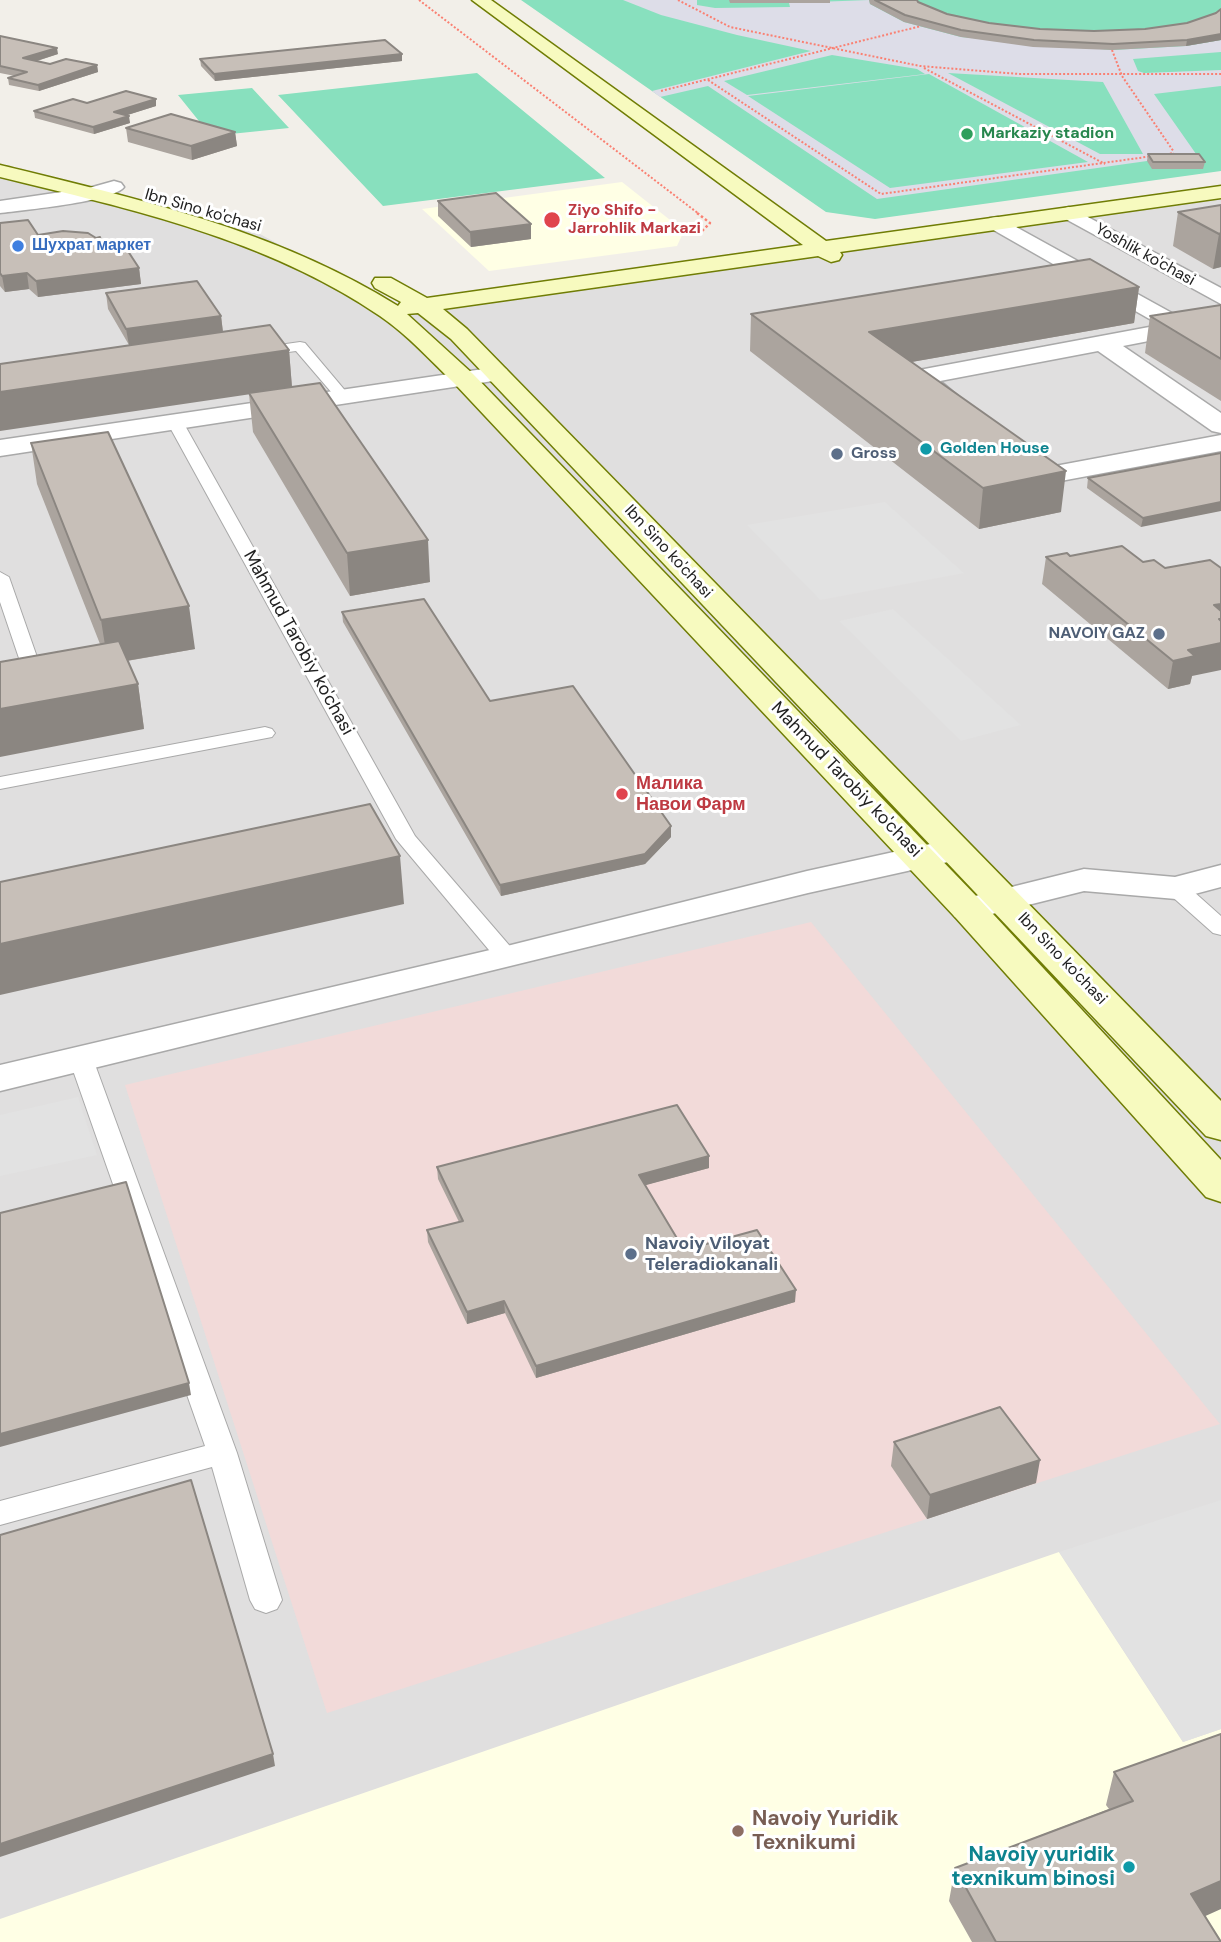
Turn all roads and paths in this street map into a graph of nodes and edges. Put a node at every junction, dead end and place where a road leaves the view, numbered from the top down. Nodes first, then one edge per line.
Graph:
1 (419, 0) edge
2 (480, 0) edge
3 (678, 0) edge
4 (461, 8) dead end
5 (921, 26) edge
6 (831, 50) junction
7 (1112, 50) edge
8 (920, 66) junction
9 (1221, 74) edge
10 (1122, 76) junction
11 (556, 79) dead end
12 (708, 80) junction
13 (656, 92) dead end
14 (616, 100) junction
15 (588, 103) dead end
16 (1174, 153) junction
17 (0, 159) edge
18 (1107, 164) junction
19 (0, 171) edge
20 (103, 190) junction
21 (1210, 193) edge
22 (1221, 205) edge
23 (0, 207) edge
24 (1079, 218) junction
25 (1007, 228) junction
26 (766, 235) dead end
27 (694, 239) dead end
28 (828, 253) junction
29 (793, 258) junction
30 (1221, 297) edge
31 (413, 313) junction
32 (1102, 343) junction
33 (247, 354) edge
34 (498, 374) junction
35 (464, 379) junction
36 (343, 397) junction
37 (973, 418) edge
38 (175, 422) junction
39 (1221, 425) edge
40 (1006, 442) edge
41 (1221, 443) edge
42 (0, 448) edge
43 (0, 577) edge
44 (0, 683) edge
45 (265, 733) dead end
46 (0, 783) edge
47 (393, 817) junction
48 (366, 822) edge
49 (936, 853) junction
50 (1221, 876) edge
51 (1176, 888) junction
52 (1006, 899) junction
53 (968, 909) junction
54 (1221, 928) edge
55 (508, 957) junction
56 (81, 1059) junction
57 (0, 1078) edge
58 (1221, 1126) edge
59 (1221, 1186) edge
60 (222, 1453) junction
61 (0, 1513) edge
62 (266, 1600) dead end

1 - 27 path
2 - 14 main road
3 - 6 path
4 - 11 main road
5 - 6 path
6 - 8 path
6 - 12 path
7 - 10 path
8 - 10 path
8 - 18 path
9 - 10 path
10 - 16 path
12 - 13 path
12 - 18 path
14 - 15 main road
14 - 28 main road
16 - 18 path
16 - 21 path
17 - 20 main road
19 - 20 main road, Mahmud Tarobiy ko'chasi
20 - 23 street
20 - 31 main road, Mahmud Tarobiy ko'chasi
21 - 24 main road
22 - 24 main road
24 - 25 main road
24 - 30 street, Yoshlik ko'chasi
25 - 28 main road
25 - 32 street
26 - 29 main road
28 - 29 main road
29 - 31 main road
31 - 34 main road, Ibn Sino ko'chasi
31 - 35 main road, Mahmud Tarobiy ko'chasi
32 - 37 street
32 - 39 street
33 - 36 lane
34 - 35 street
34 - 49 main road, Ibn Sino ko'chasi
35 - 36 street
35 - 49 main road, Mahmud Tarobiy ko'chasi
36 - 38 street
38 - 42 street
38 - 47 lane, Mahmud Tarobiy ko'chasi
40 - 41 street
43 - 44 lane
45 - 46 lane
47 - 48 lane
47 - 55 lane, Mahmud Tarobiy ko'chasi
49 - 52 main road, Ibn Sino ko'chasi
49 - 53 main road, Mahmud Tarobiy ko'chasi
49 - 55 street
50 - 51 street
51 - 52 street
51 - 54 lane
52 - 53 street
52 - 58 main road, Ibn Sino ko'chasi
53 - 59 main road, Mahmud Tarobiy ko'chasi
55 - 56 street
56 - 57 street
56 - 60 lane
60 - 61 lane
60 - 62 lane

